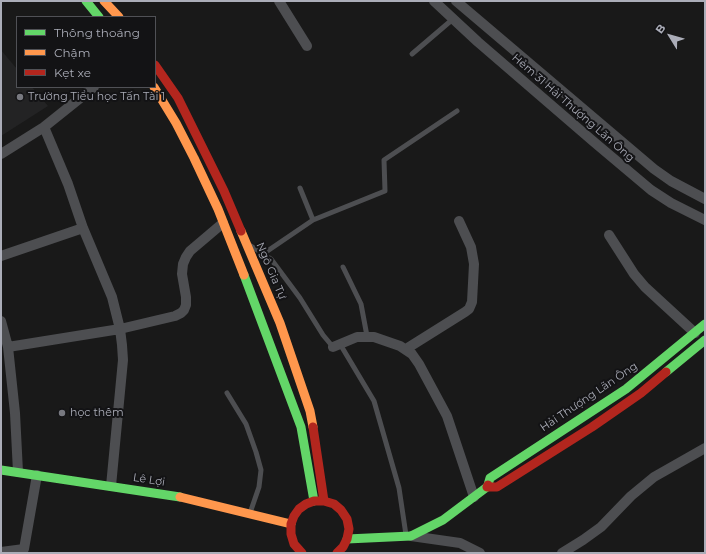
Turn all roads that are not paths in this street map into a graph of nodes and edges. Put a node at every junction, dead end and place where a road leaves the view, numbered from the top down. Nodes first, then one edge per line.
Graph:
1 (86, 1) edge
2 (104, 1) edge
3 (279, 1) edge
4 (434, 1) edge
5 (460, 2) edge
6 (98, 16) edge
7 (118, 16) edge
8 (453, 19) junction
9 (307, 46) dead end
10 (412, 54) dead end
11 (156, 66) edge
12 (93, 88) edge
13 (155, 88) edge
14 (457, 111) dead end
15 (44, 127) junction
16 (1, 154) edge
17 (300, 188) dead end
18 (705, 200) edge
19 (235, 217) junction
20 (313, 220) junction
21 (705, 220) edge
22 (459, 221) dead end
23 (224, 223) junction
24 (83, 228) junction
25 (609, 235) dead end
26 (246, 243) junction
27 (234, 249) junction
28 (263, 254) junction
29 (1, 256) edge
30 (343, 267) dead end
31 (1, 321) edge
32 (705, 324) edge
33 (120, 329) junction
34 (695, 333) junction
35 (367, 336) junction
36 (705, 340) edge
37 (336, 345) junction
38 (8, 347) junction
39 (406, 349) junction
40 (297, 373) junction
41 (284, 380) junction
42 (227, 393) dead end
43 (705, 448) edge
44 (1, 470) edge
45 (18, 472) junction
46 (36, 475) junction
47 (111, 486) junction
48 (487, 487) junction
49 (474, 497) junction
50 (324, 501) junction
51 (314, 502) junction
52 (250, 514) junction
53 (291, 524) junction
54 (409, 536) junction
55 (347, 539) junction
56 (1, 552) edge
57 (302, 553) edge
58 (337, 553) edge
59 (480, 553) edge
60 (562, 553) edge

1 - 6 main road
2 - 7 main road
3 - 9 street
4 - 8 street, Hẻm 31 Hải Thượng Lãn Ông
5 - 18 street
8 - 10 lane
8 - 21 street, Hẻm 31 Hải Thượng Lãn Ông
11 - 19 main road, Ngô Gia Tự
12 - 15 street
13 - 23 main road
14 - 20 lane
15 - 16 street
15 - 24 street
17 - 20 lane
19 - 23 main road
19 - 26 main road, Ngô Gia Tự
20 - 28 lane
22 - 39 street
23 - 27 main road
23 - 33 street
24 - 29 street
24 - 33 street
25 - 34 street
26 - 27 main road
26 - 28 lane
26 - 40 main road, Ngô Gia Tự
27 - 41 main road
28 - 37 lane
30 - 35 lane
31 - 38 street
32 - 34 main road, Hải Thượng Lãn Ông
33 - 38 street
33 - 47 street
34 - 36 main road
34 - 48 main road, Hải Thượng Lãn Ông
35 - 37 street
35 - 39 street
36 - 48 main road, Hải Thượng Lãn Ông
37 - 54 lane
38 - 45 street
39 - 49 street
40 - 41 main road
40 - 50 main road, Ngô Gia Tự
41 - 51 main road
42 - 52 lane
43 - 60 street
44 - 45 main road, Lê Lợi
45 - 46 main road, Lê Lợi
46 - 47 main road, Lê Lợi
46 - 56 street
47 - 52 main road, Lê Lợi
48 - 49 main road, Hải Thượng Lãn Ông
49 - 54 main road, Hải Thượng Lãn Ông
50 - 51 main road
50 - 55 main road
51 - 53 main road
52 - 53 main road, Lê Lợi
53 - 57 main road
54 - 55 main road, Hải Thượng Lãn Ông
54 - 59 street
55 - 58 main road

